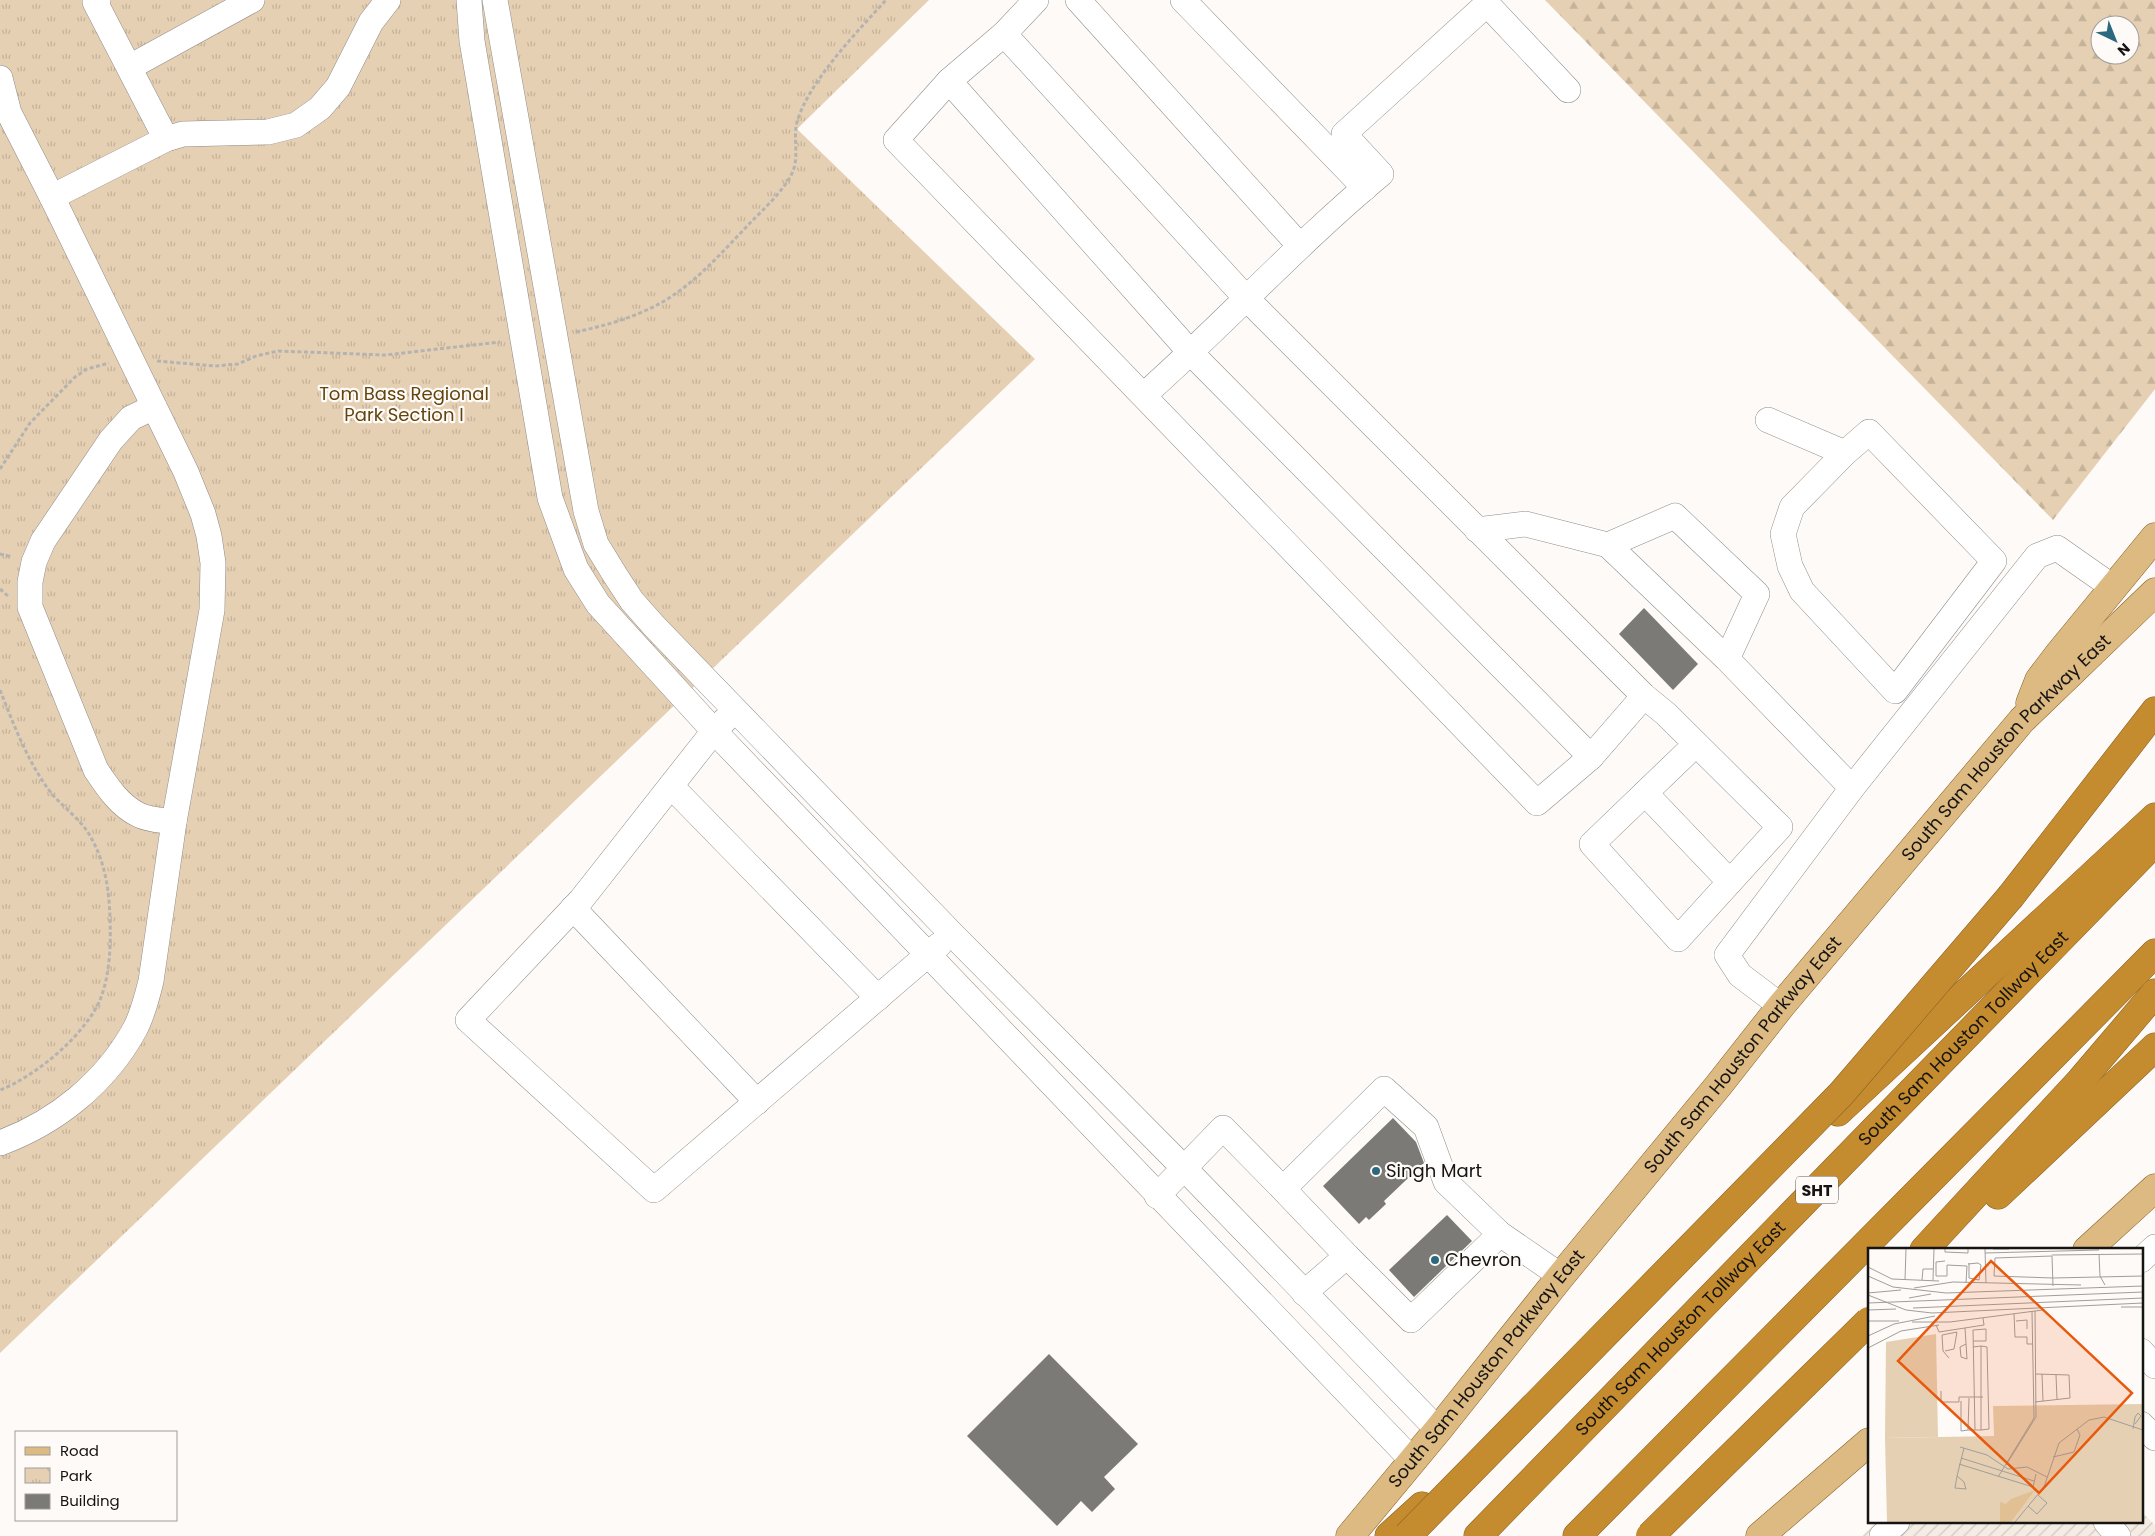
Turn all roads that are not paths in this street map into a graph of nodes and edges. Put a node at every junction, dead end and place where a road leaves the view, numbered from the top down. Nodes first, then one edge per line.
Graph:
1 (98, 0) edge
2 (252, 0) edge
3 (388, 0) edge
4 (469, 0) edge
5 (495, 0) edge
6 (1036, 0) edge
7 (1078, 0) edge
8 (1183, 0) edge
9 (1004, 34) junction
10 (130, 67) junction
11 (0, 78) edge
12 (949, 81) junction
13 (1568, 90) dead end
14 (166, 139) junction
15 (1365, 188) junction
16 (52, 197) junction
17 (1300, 246) junction
18 (1246, 298) junction
19 (556, 344) junction
20 (525, 347) junction
21 (1191, 353) junction
22 (1144, 395) junction
23 (154, 407) junction
24 (1768, 420) dead end
25 (1845, 453) junction
26 (1477, 530) junction
27 (2155, 537) edge
28 (1608, 545) junction
29 (2114, 588) junction
30 (2155, 592) edge
31 (1727, 659) junction
32 (1644, 696) junction
33 (734, 711) junction
34 (2155, 711) edge
35 (2022, 720) junction
36 (714, 731) junction
37 (2155, 740) edge
38 (1696, 744) junction
39 (1591, 757) junction
40 (671, 786) junction
41 (1852, 788) junction
42 (1645, 793) junction
43 (2155, 817) edge
44 (174, 822) junction
45 (2155, 842) edge
46 (1730, 882) junction
47 (2011, 896) junction
48 (574, 908) junction
49 (952, 934) junction
50 (2155, 953) edge
51 (928, 955) junction
52 (2155, 993) edge
53 (878, 998) junction
54 (1781, 1006) junction
55 (2155, 1047) edge
56 (757, 1102) junction
57 (0, 1144) edge
58 (1185, 1169) junction
59 (1284, 1188) junction
60 (2155, 1188) edge
61 (1157, 1196) junction
62 (1500, 1234) junction
63 (2155, 1247) edge
64 (1926, 1248) edge
65 (1944, 1248) edge
66 (2089, 1248) edge
67 (1347, 1256) junction
68 (2142, 1259) edge
69 (1561, 1276) junction
70 (1304, 1293) junction
71 (1868, 1310) edge
72 (1868, 1322) edge
73 (2142, 1352) edge
74 (2155, 1366) edge
75 (2142, 1425) edge
76 (1438, 1430) junction
77 (2155, 1438) edge
78 (1868, 1443) edge
79 (1412, 1460) junction
80 (1895, 1524) edge
81 (2108, 1524) edge
82 (1350, 1536) edge
83 (1390, 1536) edge
84 (1407, 1536) edge
85 (1478, 1536) edge
86 (1577, 1536) edge
87 (1650, 1536) edge
88 (1659, 1536) edge
89 (1760, 1536) edge
90 (1882, 1536) edge
91 (2118, 1536) edge

1 - 10 street
2 - 10 street
3 - 14 street
4 - 20 street
5 - 19 street
6 - 9 street
7 - 17 street
8 - 15 street
9 - 12 street
9 - 18 street
10 - 14 street
11 - 16 street
12 - 21 street
12 - 22 street
13 - 15 street
14 - 16 street
15 - 17 street
16 - 23 street
17 - 18 street
18 - 21 street
18 - 26 street
19 - 20 street
19 - 33 street
20 - 36 street
21 - 22 street
21 - 39 street
22 - 39 street
23 - 44 street
23 - 44 street
24 - 25 street
25 - 25 street
26 - 28 street
26 - 32 street
27 - 29 main road
28 - 31 street
28 - 31 street
29 - 35 main road
29 - 41 street
30 - 35 main road, South Sam Houston Parkway East
31 - 41 street
32 - 38 street
32 - 39 street
33 - 36 street
33 - 49 street
34 - 47 highway
35 - 54 main road, South Sam Houston Parkway East
36 - 40 street
36 - 51 street
37 - 47 highway
38 - 42 street
38 - 46 street
40 - 48 street
40 - 53 street
41 - 54 street
42 - 46 street
42 - 46 street
43 - 83 highway
44 - 57 street
45 - 85 highway, South Sam Houston Tollway East / SHT
47 - 84 highway, bridge
48 - 56 street
48 - 56 street
49 - 51 street
49 - 58 street
50 - 86 highway
51 - 53 street
51 - 61 street
52 - 64 highway
53 - 56 street
54 - 69 main road, South Sam Houston Parkway East
55 - 65 highway
58 - 59 street
58 - 61 street
58 - 70 street
59 - 62 street
59 - 67 street
60 - 66 main road
61 - 79 street
62 - 67 street
62 - 69 street
63 - 68 street
67 - 70 street
69 - 76 main road, South Sam Houston Parkway East
70 - 76 street
71 - 88 highway
72 - 87 highway, bridge
73 - 74 street
75 - 77 street
76 - 79 main road, South Sam Houston Parkway East
78 - 89 main road
79 - 82 main road, South Sam Houston Parkway East
80 - 90 street
81 - 91 street

